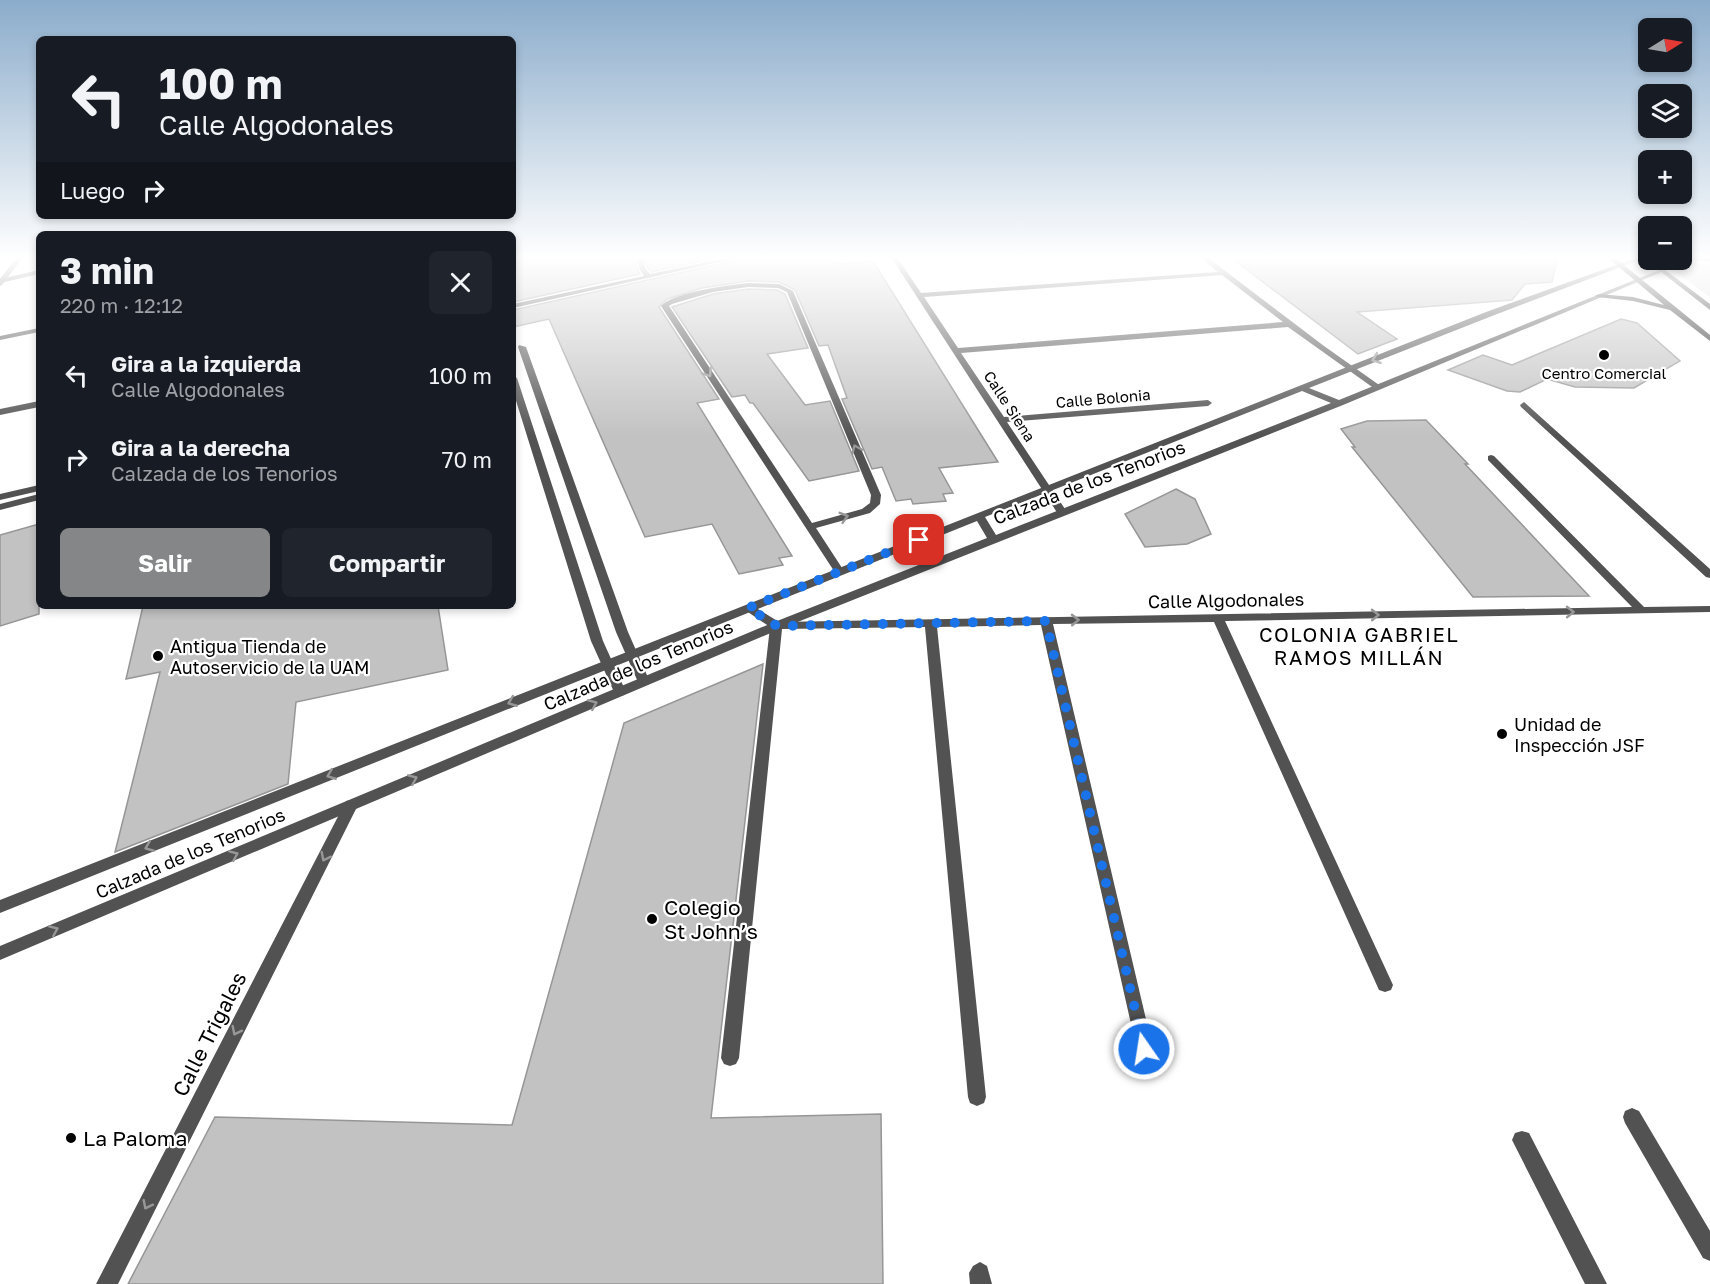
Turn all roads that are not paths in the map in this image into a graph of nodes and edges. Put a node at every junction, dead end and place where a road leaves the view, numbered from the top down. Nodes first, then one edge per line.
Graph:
1 (671, 317) edge
2 (801, 317) edge
3 (933, 317) edge
4 (1283, 317) edge
5 (1484, 317) edge
6 (1548, 317) edge
7 (1686, 317) edge
8 (1292, 324) junction
9 (36, 325) edge
10 (36, 331) edge
11 (0, 332) edge
12 (0, 338) edge
13 (1710, 339) edge
14 (522, 347) dead end
15 (956, 351) junction
16 (1350, 369) junction
17 (516, 387) edge
18 (1378, 387) junction
19 (1302, 388) junction
20 (36, 397) edge
21 (1208, 403) dead end
22 (1340, 403) junction
23 (0, 405) edge
24 (36, 405) edge
25 (1524, 405) dead end
26 (0, 412) edge
27 (1001, 420) junction
28 (1491, 458) dead end
29 (36, 489) edge
30 (1047, 489) junction
31 (0, 497) edge
32 (36, 498) edge
33 (0, 507) edge
34 (1062, 512) junction
35 (979, 516) junction
36 (810, 527) junction
37 (993, 539) junction
38 (839, 571) junction
39 (1710, 575) edge
40 (748, 608) junction
41 (1710, 609) edge
42 (1641, 610) junction
43 (1218, 618) junction
44 (1046, 621) junction
45 (931, 623) junction
46 (777, 626) junction
47 (631, 655) junction
48 (608, 664) junction
49 (644, 682) junction
50 (620, 692) junction
51 (351, 805) junction
52 (0, 907) edge
53 (0, 953) edge
54 (1385, 985) dead end
55 (1144, 1049) dead end
56 (730, 1058) dead end
57 (977, 1097) dead end
58 (1632, 1117) dead end
59 (1522, 1140) dead end
60 (1710, 1251) edge
61 (107, 1284) edge
62 (1596, 1284) edge

1 -> 36 street
36 -> 2 street
3 - 15 street, Calle Siena
4 - 8 street
5 -> 16 street, Calzada de los Tenorios
6 - 18 street, Calzada de los Tenorios
7 - 13 main road
8 - 15 street
8 - 16 street
9 - 11 street
10 - 12 street
14 - 47 street
15 - 27 street, Calle Siena
16 - 18 street
16 - 19 street, Calzada de los Tenorios
17 - 48 street
18 - 22 street, Calzada de los Tenorios
19 - 22 street
19 - 30 street, Calzada de los Tenorios
20 - 23 street
21 - 27 street, Calle Bolonia
22 - 34 street, Calzada de los Tenorios
24 - 26 street
25 - 39 street
27 - 30 street, Calle Siena
28 - 42 street
29 - 31 street
30 - 34 street, Calle Siena
30 - 35 street, Calzada de los Tenorios
32 - 33 street
34 - 37 street, Calzada de los Tenorios
35 - 37 street
35 - 38 street, Calzada de los Tenorios
36 - 38 street
37 - 46 street, Calzada de los Tenorios
38 - 40 street, Calzada de los Tenorios
40 - 46 street
40 - 47 street, Calzada de los Tenorios
41 - 42 street, Calle Algodonales
43 -> 42 street, Calle Algodonales
44 -> 43 street, Calle Algodonales
43 - 54 street
44 - 45 street, Calle Algodonales
44 - 55 street
45 - 46 street, Calle Algodonales
45 - 57 street
46 - 49 street, Calzada de los Tenorios
46 - 56 street
47 - 48 street, Calzada de los Tenorios
47 - 49 street
48 - 50 street
48 -> 52 street, Calzada de los Tenorios
49 - 50 street, Calzada de los Tenorios
51 -> 50 street, Calzada de los Tenorios
53 -> 51 street, Calzada de los Tenorios
51 -> 61 street, Calle Trigales
58 - 60 street
59 - 62 street

